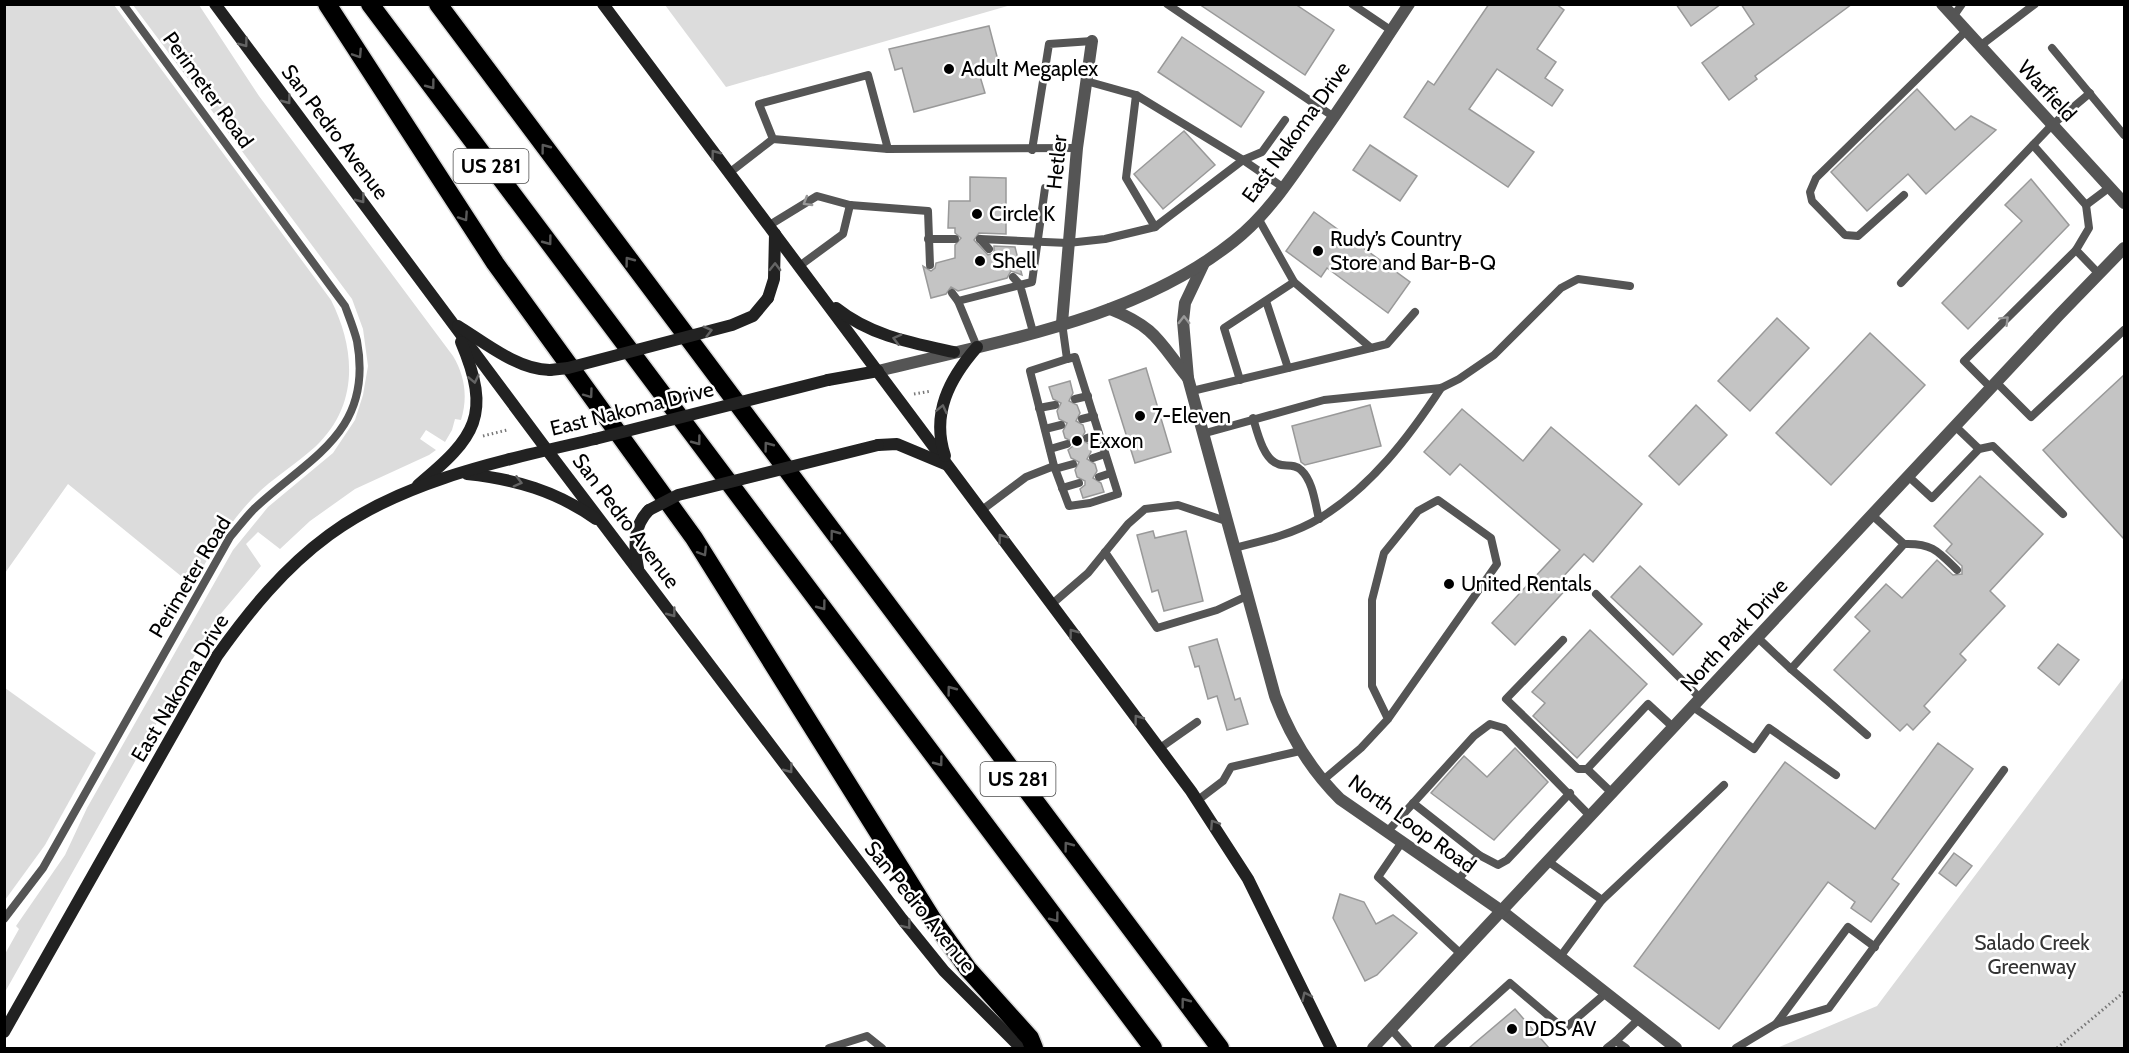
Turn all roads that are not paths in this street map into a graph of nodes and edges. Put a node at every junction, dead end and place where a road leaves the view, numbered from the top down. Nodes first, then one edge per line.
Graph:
1 (123, 4) edge
2 (216, 4) edge
3 (327, 4) edge
4 (370, 4) edge
5 (438, 4) edge
6 (603, 4) edge
7 (1167, 4) edge
8 (1352, 4) edge
9 (1409, 4) edge
10 (1942, 4) edge
11 (1962, 4) edge
12 (2035, 4) edge
13 (1953, 17) junction
14 (1392, 31) junction
15 (1966, 31) junction
16 (1092, 41) joint
17 (1980, 46) junction
18 (2052, 48) dead end
19 (1086, 81) junction
20 (2090, 93) junction
21 (1136, 94) junction
22 (1334, 117) junction
23 (1285, 120) dead end
24 (2052, 125) junction
25 (2124, 135) edge
26 (773, 139) junction
27 (2033, 145) junction
28 (1077, 148) junction
29 (888, 149) junction
30 (1032, 150) junction
31 (1243, 160) junction
32 (729, 172) junction
33 (2110, 187) junction
34 (1045, 188) dead end
35 (1284, 188) junction
36 (1904, 195) dead end
37 (2124, 203) edge
38 (850, 205) junction
39 (2086, 205) junction
40 (1258, 218) junction
41 (1155, 227) junction
42 (772, 230) junction
43 (928, 239) junction
44 (955, 239) dead end
45 (1038, 241) junction
46 (1068, 243) junction
47 (2124, 248) edge
48 (989, 249) dead end
49 (2076, 250) junction
50 (1204, 263) junction
51 (930, 264) dead end
52 (798, 267) junction
53 (2099, 274) junction
54 (1013, 277) dead end
55 (1294, 282) junction
56 (1901, 283) dead end
57 (1020, 285) junction
58 (1630, 286) dead end
59 (952, 293) dead end
60 (821, 297) junction
61 (958, 301) junction
62 (1266, 301) junction
63 (1110, 309) junction
64 (1415, 312) dead end
65 (1062, 323) junction
66 (454, 324) junction
67 (2124, 330) edge
68 (1033, 332) junction
69 (977, 347) junction
70 (1371, 348) junction
71 (954, 352) junction
72 (1067, 359) junction
73 (1288, 368) junction
74 (878, 371) junction
75 (1188, 378) junction
76 (1239, 380) junction
77 (1994, 385) junction
78 (1441, 388) junction
79 (1192, 391) junction
80 (1088, 396) junction
81 (1075, 399) dead end
82 (1055, 405) dead end
83 (1040, 408) junction
84 (1094, 416) junction
85 (1253, 418) junction
86 (1082, 419) dead end
87 (1061, 425) dead end
88 (1954, 426) junction
89 (1045, 429) junction
90 (1099, 434) junction
91 (1202, 434) junction
92 (1087, 438) dead end
93 (1067, 444) dead end
94 (1050, 449) junction
95 (1979, 449) junction
96 (547, 450) junction
97 (1105, 454) junction
98 (1093, 458) dead end
99 (1073, 464) dead end
100 (948, 466) junction
101 (1054, 468) junction
102 (1111, 473) junction
103 (460, 474) junction
104 (1908, 476) junction
105 (1099, 477) dead end
106 (1079, 483) dead end
107 (1062, 488) junction
108 (411, 491) junction
109 (982, 510) junction
110 (2063, 514) dead end
111 (1872, 515) junction
112 (1319, 519) junction
113 (1226, 521) junction
114 (605, 525) junction
115 (1904, 544) junction
116 (1234, 548) junction
117 (1105, 552) junction
118 (639, 570) junction
119 (1957, 570) dead end
120 (1596, 594) dead end
121 (1247, 596) junction
122 (1052, 604) junction
123 (1758, 638) junction
124 (1563, 640) dead end
125 (1791, 669) junction
126 (1697, 703) junction
127 (1388, 719) junction
128 (1197, 722) dead end
129 (1674, 728) junction
130 (1867, 735) dead end
131 (1160, 748) junction
132 (1300, 751) junction
133 (1587, 769) junction
134 (2004, 770) dead end
135 (1836, 775) dead end
136 (1322, 781) junction
137 (1724, 784) dead end
138 (1570, 793) junction
139 (1613, 794) junction
140 (1197, 800) junction
141 (1413, 803) junction
142 (1591, 817) junction
143 (1387, 832) junction
144 (1402, 842) junction
145 (1479, 855) junction
146 (1549, 862) junction
147 (1457, 881) junction
148 (1602, 900) junction
149 (1503, 912) junction
150 (4, 920) edge
151 (1875, 947) junction
152 (1462, 955) junction
153 (1560, 957) junction
154 (1605, 993) junction
155 (1639, 1019) junction
156 (1776, 1024) junction
157 (1391, 1029) junction
158 (4, 1032) edge
159 (1616, 1041) junction
160 (828, 1048) edge
161 (882, 1048) edge
162 (1021, 1048) edge
163 (1034, 1048) edge
164 (1153, 1048) edge
165 (1220, 1048) edge
166 (1331, 1048) edge
167 (1373, 1048) edge
168 (1408, 1048) edge
169 (1438, 1048) edge
170 (1607, 1048) edge
171 (1626, 1048) edge
172 (1676, 1048) edge
173 (1737, 1048) edge

1 - 150 lane, Perimeter Road
2 -> 66 main road, San Pedro Avenue
3 -> 163 highway
4 -> 164 highway, US 281
165 -> 5 highway, US 281
32 -> 6 main road
7 - 22 lane
8 - 14 lane
9 - 14 street, East Nakoma Drive
10 - 13 street, Warfield
11 - 13 lane
12 - 17 lane
13 - 15 street, Warfield
14 - 22 street, East Nakoma Drive
15 - 17 street, Warfield
15 - 36 lane
16 - 19 street, Hetler
16 - 30 lane
17 - 24 street, Warfield
18 - 20 lane
19 - 21 lane
19 - 28 street, Hetler
20 - 24 lane
20 - 25 lane
21 - 31 lane
21 - 41 lane
22 - 35 street, East Nakoma Drive
23 - 31 lane
24 - 27 lane
24 - 33 street, Warfield
26 - 29 lane
26 - 29 lane
26 - 32 lane
27 - 39 lane
27 - 56 lane
28 - 30 lane
28 - 46 street, Hetler
29 - 30 lane
31 - 35 lane
31 - 41 lane
32 - 42 main road
33 - 37 street, Warfield
33 - 39 lane
34 - 45 lane
35 - 40 street, East Nakoma Drive
38 -> 42 lane
38 - 43 lane
38 - 52 lane
39 - 49 lane
40 - 50 street, East Nakoma Drive
40 - 55 lane
41 - 46 lane
42 - 52 main road
66 -> 42 main road, bridge
43 - 44 lane
43 - 51 lane
45 - 46 lane
45 - 48 lane
45 - 57 lane
46 - 65 street, Hetler
47 - 53 street, North Park Drive
49 - 53 lane
77 -> 49 lane
50 - 63 street, East Nakoma Drive
75 -> 50 street, North Loop Road
52 - 60 main road
53 - 77 street, North Park Drive
54 - 57 lane
55 - 62 lane
55 - 70 lane
57 - 61 lane
57 - 68 lane
58 - 78 lane
59 - 61 lane
71 -> 60 main road
60 - 74 main road
61 - 69 lane
62 - 73 lane
62 - 76 lane
63 - 65 street, East Nakoma Drive
63 - 75 street, North Loop Road
64 - 70 lane
65 - 68 street, East Nakoma Drive
65 - 72 lane
66 - 96 main road, San Pedro Avenue
66 -> 108 main road
67 - 77 lane
68 - 69 street, East Nakoma Drive
69 - 71 street, East Nakoma Drive
100 -> 69 main road
70 - 73 lane
71 - 74 street, East Nakoma Drive
72 - 80 lane
72 - 83 lane
73 - 76 lane
74 - 96 main road, East Nakoma Drive, bridge
74 - 100 main road
75 - 79 street, North Loop Road
76 - 79 lane
77 - 88 street, North Park Drive
78 - 85 lane
78 - 112 lane
79 - 91 street, North Loop Road
80 - 81 lane
80 - 84 lane
82 - 83 lane
83 - 89 lane
84 - 86 lane
84 - 90 lane
85 - 91 lane
85 - 112 lane
87 - 89 lane
88 - 95 lane
88 - 104 street, North Park Drive
89 - 94 lane
90 - 92 lane
90 - 97 lane
91 - 113 street, North Loop Road
93 - 94 lane
94 - 101 lane
95 - 104 lane
95 - 110 lane
96 - 103 main road, East Nakoma Drive
96 - 114 main road, San Pedro Avenue
97 - 98 lane
97 - 102 lane
99 - 101 lane
100 - 109 main road
100 - 118 main road, bridge
101 - 107 lane
101 - 109 lane
102 - 105 lane
102 - 107 lane
103 - 108 main road, East Nakoma Drive
103 -> 114 main road
104 - 111 street, North Park Drive
106 - 107 lane
108 - 158 main road, East Nakoma Drive
122 -> 109 main road
111 - 115 lane
111 - 123 street, North Park Drive
112 - 116 lane
113 - 116 street, North Loop Road
113 - 117 lane
114 - 118 main road, San Pedro Avenue
115 - 119 lane
115 - 125 lane
116 - 121 street, North Loop Road
117 - 121 lane
117 - 122 lane
118 -> 162 main road, San Pedro Avenue
120 - 126 lane
121 - 132 street, North Loop Road
131 -> 122 main road
123 - 125 lane
123 - 126 street, North Park Drive
124 - 133 lane
125 - 130 lane
126 - 129 street, North Park Drive
126 - 135 lane
127 - 127 lane
127 - 136 lane
128 - 131 lane
129 - 133 lane
129 - 139 street, North Park Drive
131 - 140 main road
132 - 136 street, North Loop Road
132 - 140 lane
133 - 139 lane
134 - 151 lane
136 - 143 street, North Loop Road
137 - 148 lane
138 - 141 lane
138 - 142 lane
138 - 145 lane
139 - 142 street, North Park Drive
166 -> 140 main road
141 - 143 lane
141 - 145 lane
142 - 146 street, North Park Drive
143 - 144 street, North Loop Road
144 - 147 street, North Loop Road
144 - 152 lane
145 - 147 lane
146 - 148 lane
146 - 149 street, North Park Drive
147 - 149 street, North Loop Road
148 - 153 lane
149 - 152 street, North Park Drive
149 - 153 street, North Loop Road
151 - 156 lane
151 - 156 lane
152 - 157 street, North Park Drive
153 - 154 street, North Loop Road
154 - 155 street, North Loop Road
154 - 169 lane
155 - 159 lane
155 - 172 street, North Loop Road
156 - 173 lane
157 - 167 street, North Park Drive
157 - 168 lane
159 - 170 lane
159 - 171 lane
160 - 161 lane

